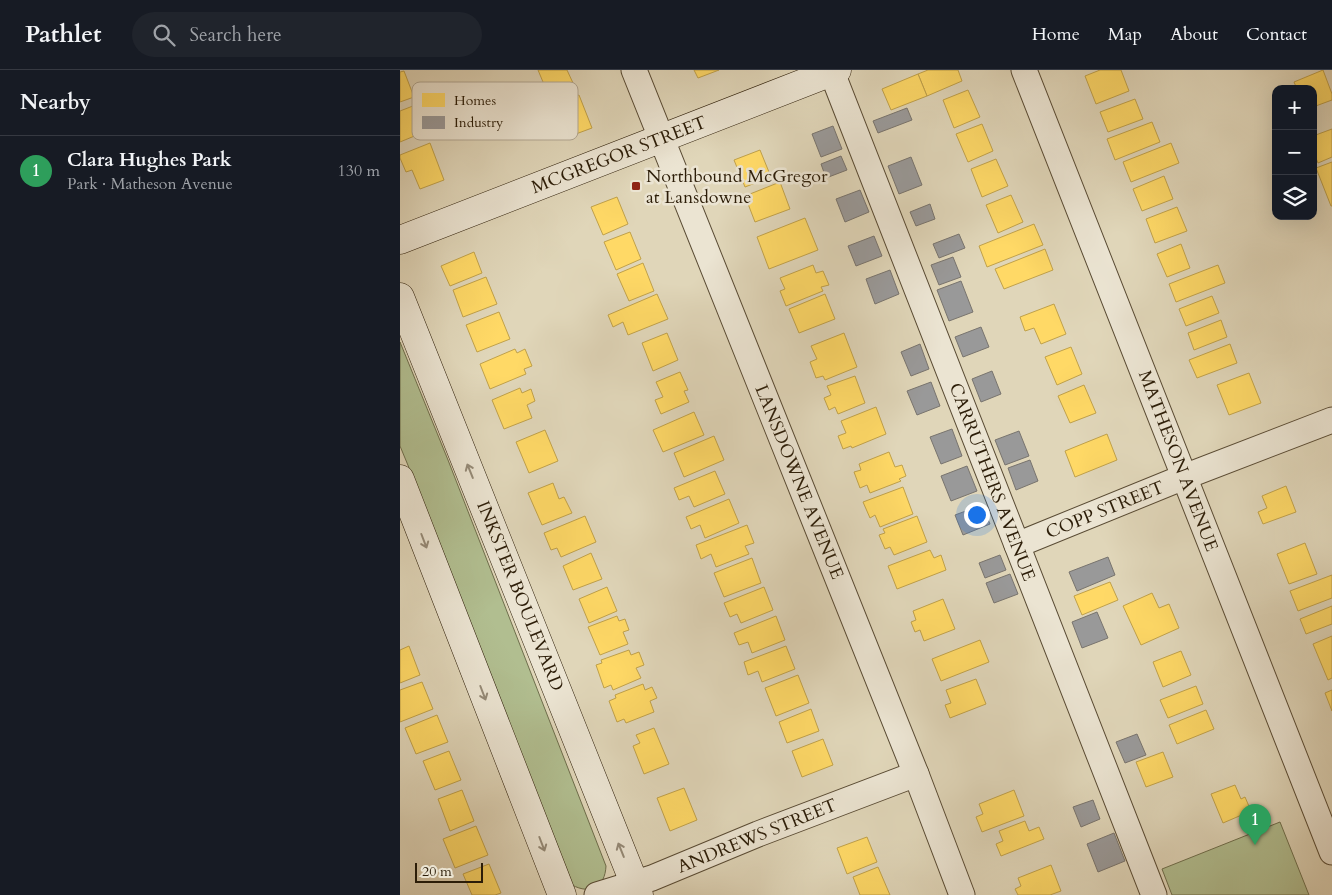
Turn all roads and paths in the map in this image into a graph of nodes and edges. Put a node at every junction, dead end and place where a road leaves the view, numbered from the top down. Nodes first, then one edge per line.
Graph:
1 (634, 70) edge
2 (1024, 70) edge
3 (833, 71) edge
4 (661, 139) junction
5 (400, 240) edge
6 (400, 297) edge
7 (1332, 420) edge
8 (1184, 477) junction
9 (400, 480) edge
10 (1017, 545) junction
11 (916, 774) junction
12 (1332, 852) edge
13 (636, 889) edge
14 (562, 895) edge
15 (597, 895) edge
16 (962, 895) edge
17 (1154, 895) edge

1 - 4 street, LANSDOWNE AVENUE
2 - 8 street, MATHESON AVENUE
3 - 4 main road, MCGREGOR STREET
3 - 10 street, CARRUTHERS AVENUE
4 - 5 main road, MCGREGOR STREET
4 - 11 street, LANSDOWNE AVENUE
13 -> 6 main road, INKSTER BOULEVARD
7 - 8 street, COPP STREET
8 - 10 street, COPP STREET
8 - 12 street, MATHESON AVENUE
9 -> 14 main road
10 - 17 street, CARRUTHERS AVENUE
11 - 13 street, ANDREWS STREET
11 - 16 street, LANSDOWNE AVENUE
13 - 15 street, ANDREWS STREET

